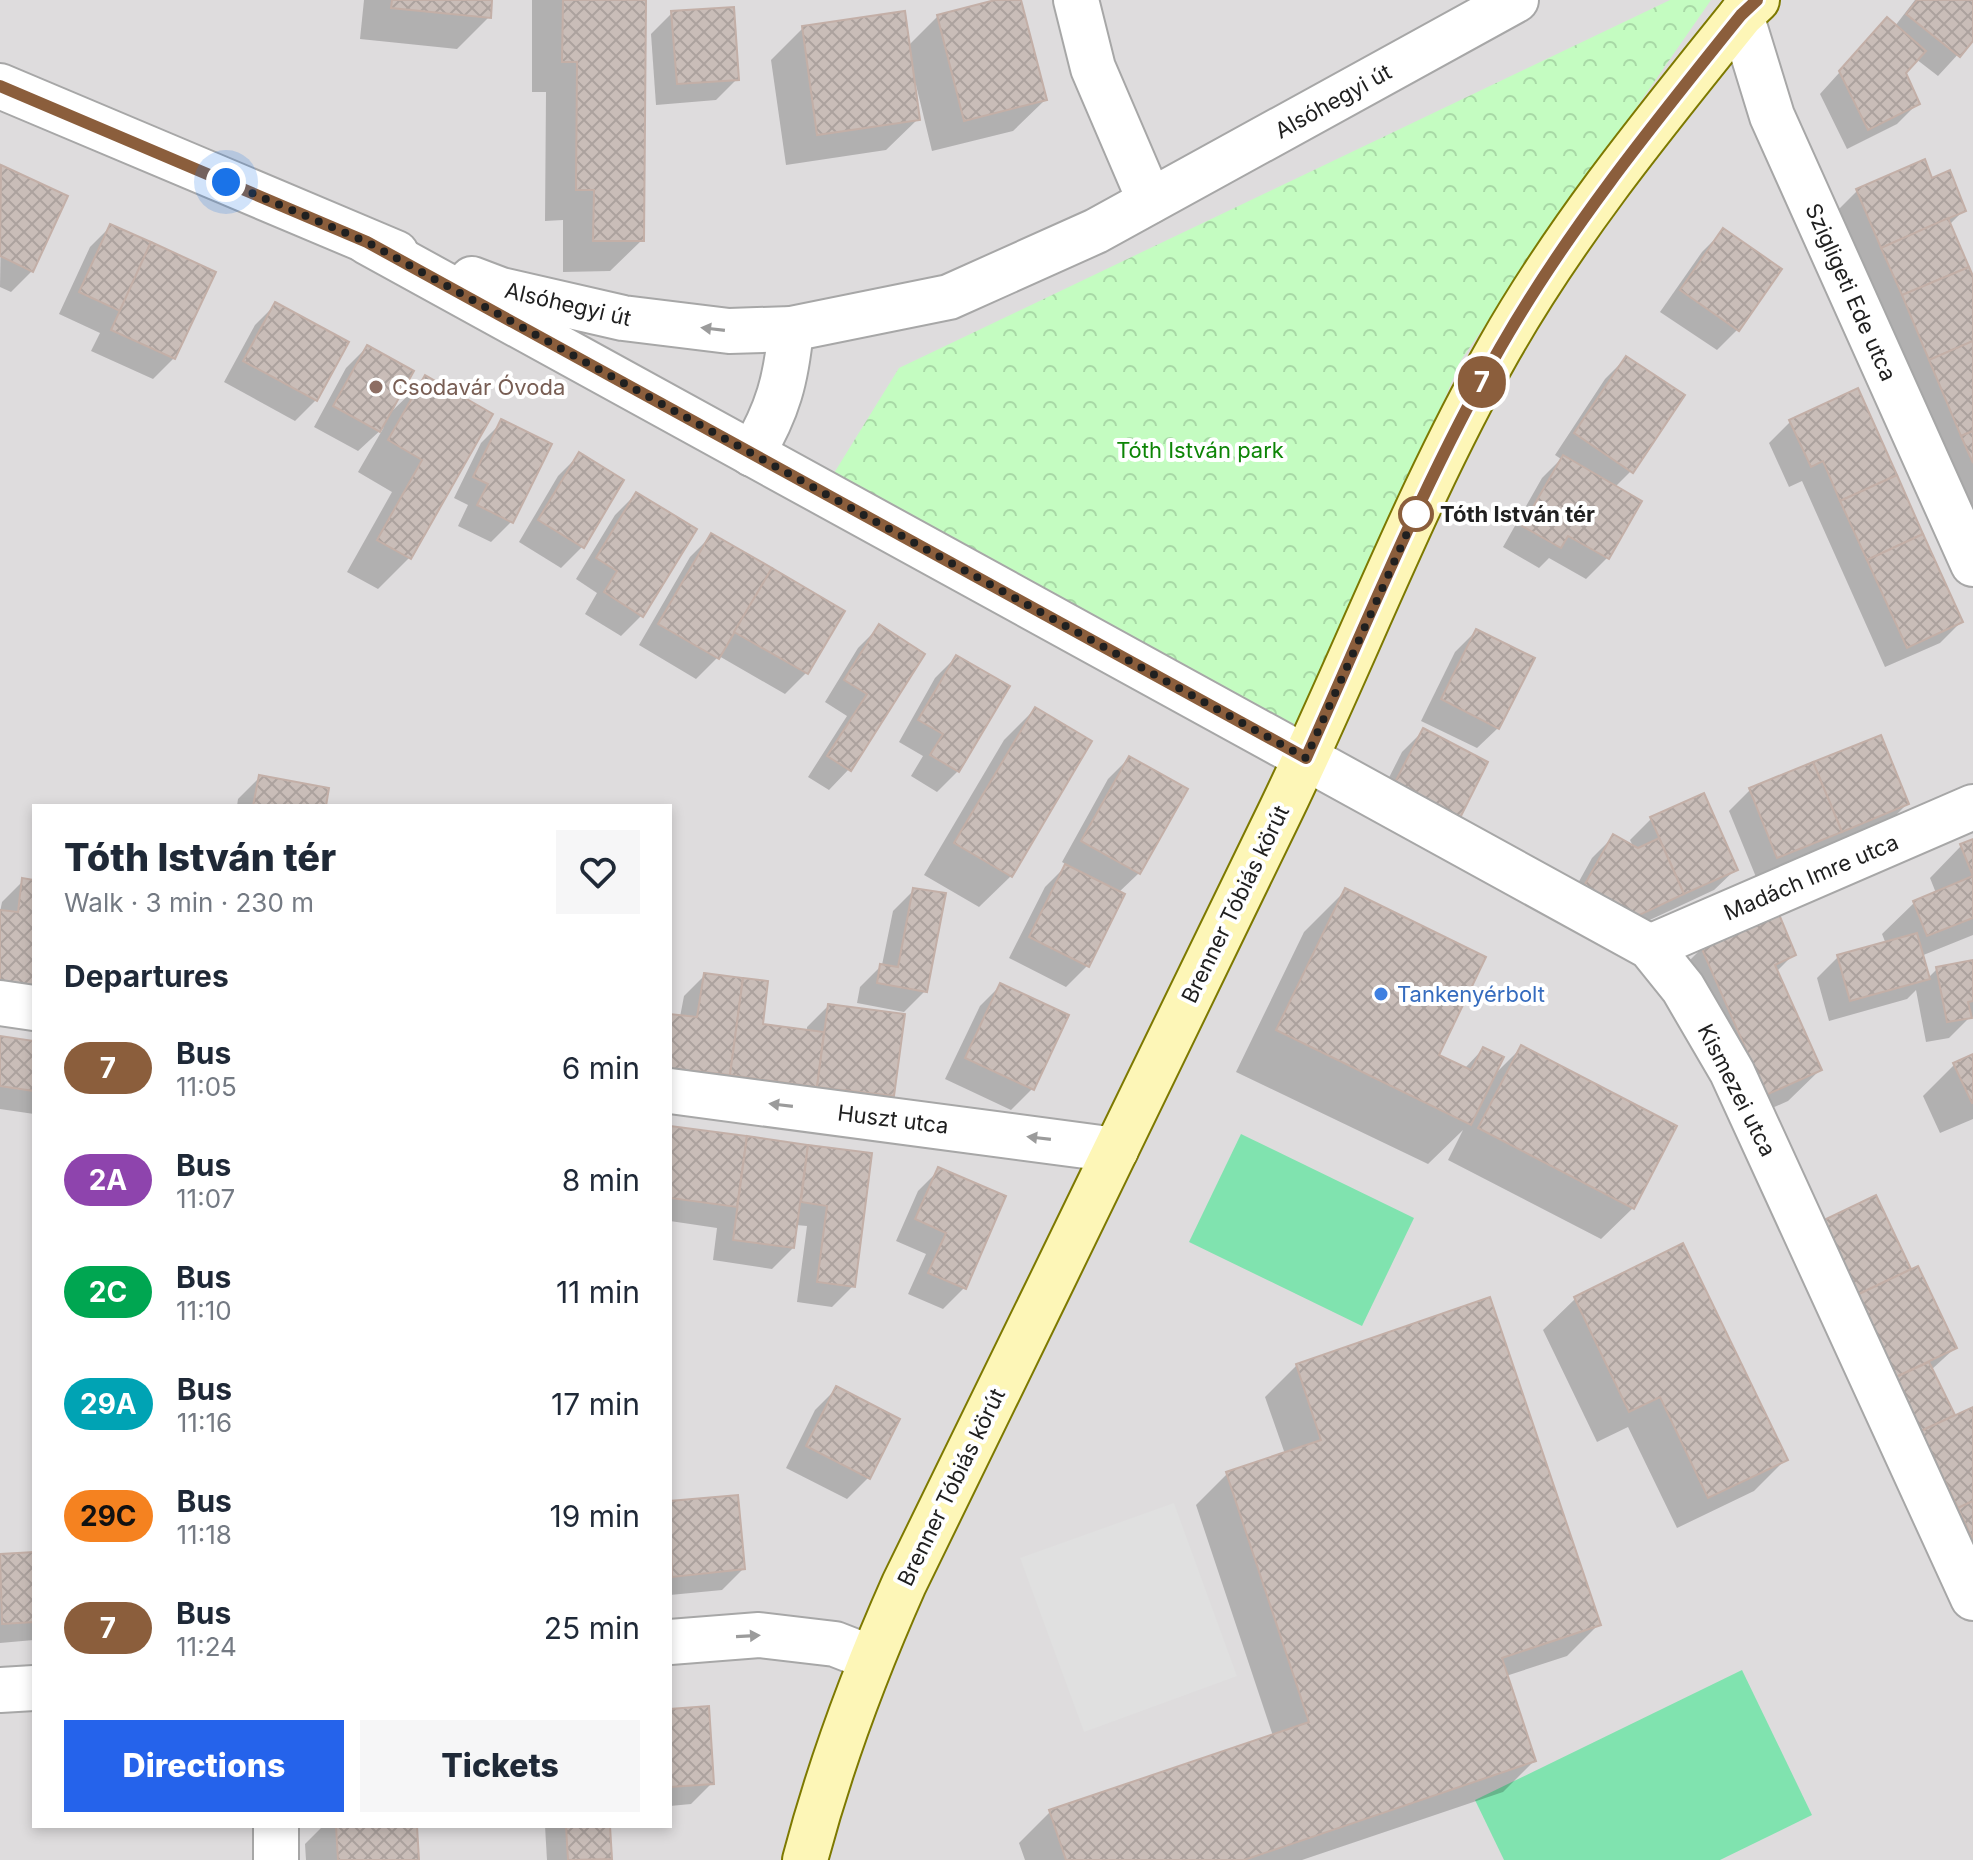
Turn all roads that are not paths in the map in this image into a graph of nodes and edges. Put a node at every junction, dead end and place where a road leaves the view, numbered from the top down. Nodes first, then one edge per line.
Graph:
1 (1076, 0) edge
2 (1516, 0) edge
3 (1749, 8) edge
4 (0, 86) edge
5 (1150, 201) junction
6 (367, 242) junction
7 (791, 329) junction
8 (752, 454) junction
9 (1973, 564) edge
10 (1306, 758) junction
11 (1973, 807) edge
12 (1650, 947) junction
13 (0, 1003) edge
14 (32, 1008) edge
15 (672, 1091) edge
16 (1116, 1150) junction
17 (1973, 1598) edge
18 (672, 1642) edge
19 (871, 1658) junction
20 (32, 1688) edge
21 (0, 1690) edge
22 (276, 1828) edge
23 (276, 1860) edge
24 (805, 1860) edge

1 - 5 street
2 - 5 street, Alsóhegyi út
3 - 9 street, Szigligeti Ede utca
3 - 10 street, Brenner Tóbiás körút
4 - 6 street, Alsóhegyi út
5 - 7 street, Alsóhegyi út
7 -> 6 street, Alsóhegyi út
6 - 8 street, Kismezei utca
7 - 8 street
8 - 10 street, Kismezei utca
10 - 12 street, Kismezei utca
10 - 16 street, Brenner Tóbiás körút
11 - 12 street, Madách Imre utca
12 - 17 street, Kismezei utca
13 - 14 street
16 -> 15 street, Huszt utca
16 - 19 street, Brenner Tóbiás körút
18 -> 19 street
19 - 24 street, Brenner Tóbiás körút
20 - 21 street
22 - 23 street

